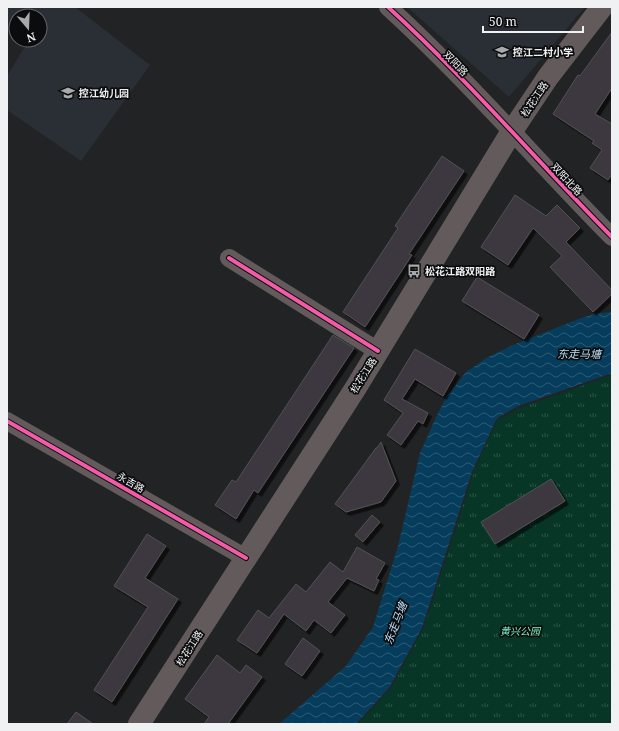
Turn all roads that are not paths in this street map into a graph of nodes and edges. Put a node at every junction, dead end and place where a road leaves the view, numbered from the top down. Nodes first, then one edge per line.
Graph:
1 (388, 7) edge
2 (602, 7) edge
3 (512, 131) junction
4 (612, 237) edge
5 (229, 258) dead end
6 (378, 351) junction
7 (7, 421) edge
8 (246, 558) junction
9 (139, 724) edge

1 - 3 street, 双阳路
2 - 3 main road, 松花江路
3 - 4 street, 双阳北路
3 - 6 main road, 松花江路
5 - 6 street
6 - 8 main road, 松花江路
7 - 8 street, 永吉路
8 - 9 main road, 松花江路

